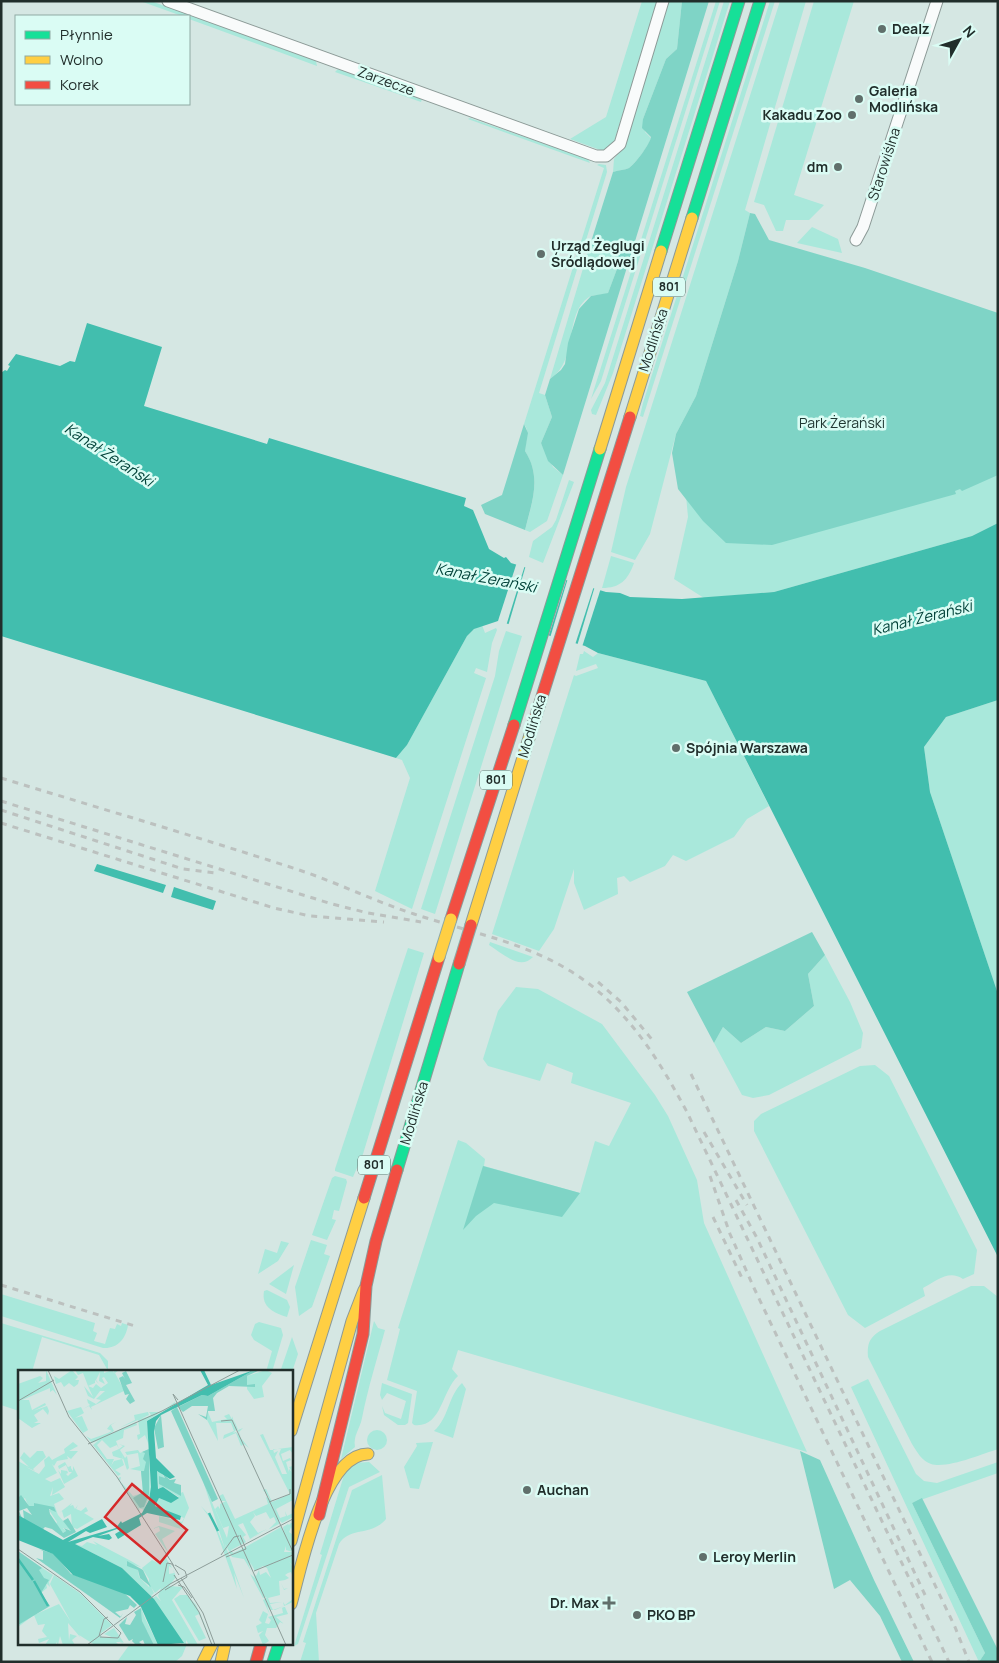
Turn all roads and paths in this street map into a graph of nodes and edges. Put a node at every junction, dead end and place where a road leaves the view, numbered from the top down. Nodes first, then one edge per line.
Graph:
1 (168, 1) edge
2 (663, 1) edge
3 (739, 1) edge
4 (760, 1) edge
5 (937, 1) edge
6 (856, 240) dead end
7 (366, 1286) junction
8 (292, 1428) edge
9 (368, 1454) dead end
10 (319, 1515) junction
11 (292, 1537) edge
12 (292, 1601) edge
13 (211, 1646) edge
14 (225, 1646) edge
15 (260, 1646) edge
16 (278, 1646) edge
17 (203, 1662) edge
18 (221, 1662) edge
19 (256, 1662) edge
20 (273, 1662) edge

1 - 2 street, Zarzecze
3 - 8 main road, Modlińska / 801, bridge
4 - 7 main road, Modlińska / 801, bridge
5 - 6 street, Starowiślna
7 - 10 main road
7 - 11 main road, Modlińska / 801
9 - 10 main road
10 - 12 main road
13 - 17 main road
14 - 18 main road
15 - 19 main road
16 - 20 main road

